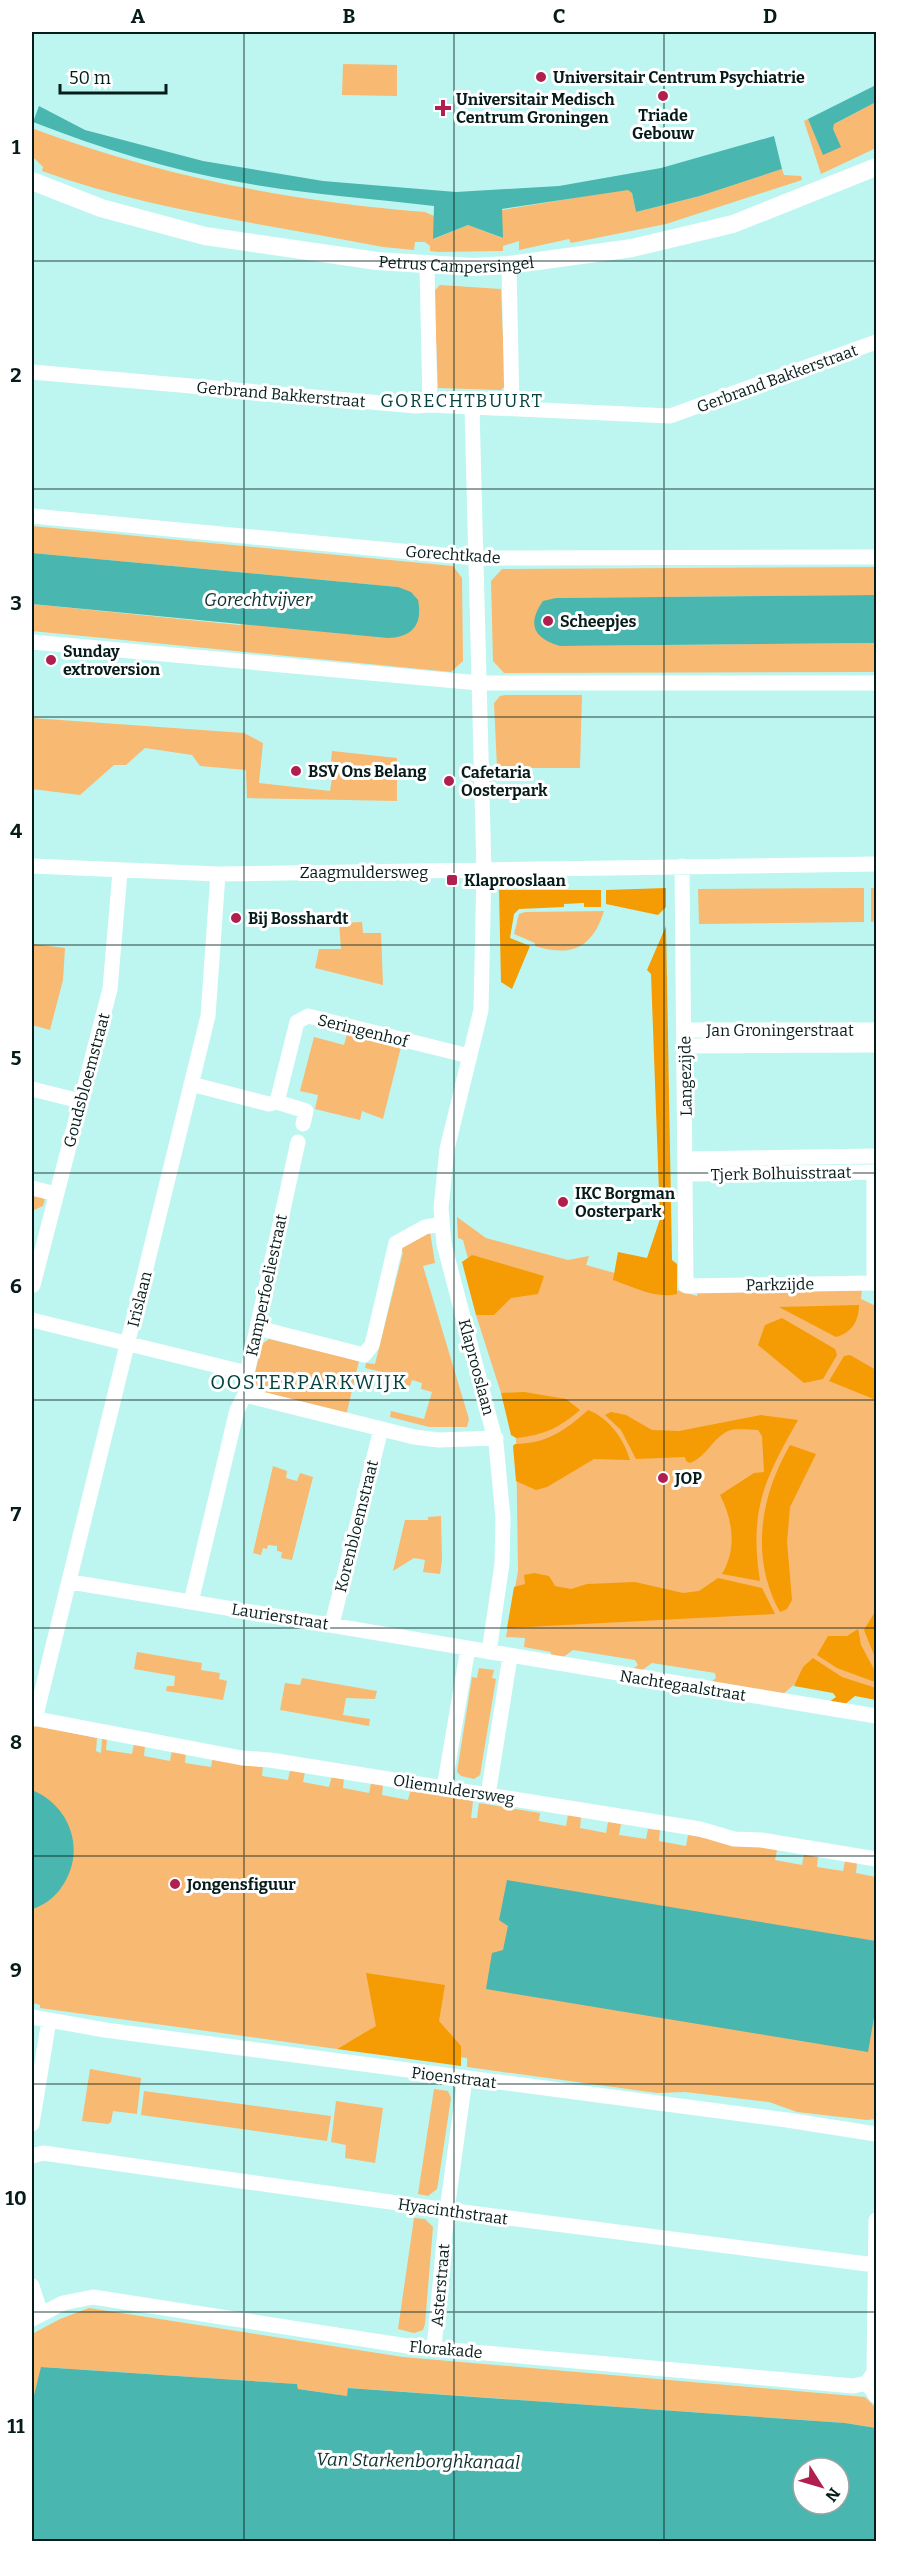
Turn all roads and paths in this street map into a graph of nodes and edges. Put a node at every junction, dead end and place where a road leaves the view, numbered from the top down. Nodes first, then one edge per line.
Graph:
1 (876, 167) edge
2 (32, 181) edge
3 (427, 265) junction
4 (509, 265) junction
5 (876, 342) edge
6 (32, 372) edge
7 (430, 405) junction
8 (472, 408) junction
9 (512, 408) junction
10 (32, 516) edge
11 (876, 557) edge
12 (475, 558) junction
13 (32, 642) edge
14 (478, 683) junction
15 (876, 683) edge
16 (876, 864) edge
17 (32, 866) edge
18 (682, 866) junction
19 (484, 871) junction
20 (120, 872) junction
21 (218, 874) junction
22 (684, 1030) junction
23 (876, 1030) edge
24 (876, 1045) edge
25 (684, 1046) junction
26 (469, 1056) junction
27 (191, 1084) junction
28 (32, 1089) edge
29 (80, 1101) junction
30 (278, 1102) junction
31 (304, 1118) dead end
32 (298, 1142) dead end
33 (876, 1156) edge
34 (685, 1159) junction
35 (875, 1170) edge
36 (686, 1174) junction
37 (32, 1188) edge
38 (56, 1194) junction
39 (441, 1224) junction
40 (874, 1283) joint
41 (33, 1286) dead end
42 (686, 1286) joint
43 (32, 1320) edge
44 (258, 1328) junction
45 (128, 1343) junction
46 (246, 1374) junction
47 (245, 1395) junction
48 (381, 1429) junction
49 (496, 1438) junction
50 (71, 1582) junction
51 (191, 1602) junction
52 (332, 1624) junction
53 (468, 1648) junction
54 (489, 1652) junction
55 (510, 1657) junction
56 (876, 1716) edge
57 (33, 1718) edge
58 (444, 1788) junction
59 (488, 1795) junction
60 (876, 1859) edge
61 (32, 2017) edge
62 (49, 2020) junction
63 (465, 2079) junction
64 (32, 2124) edge
65 (876, 2134) edge
66 (32, 2156) edge
67 (447, 2210) junction
68 (876, 2220) edge
69 (875, 2265) edge
70 (32, 2286) edge
71 (36, 2317) edge
72 (434, 2348) junction
73 (867, 2383) junction
74 (876, 2396) edge

1 - 4 main road, Petrus Campersingel
2 - 3 main road, Petrus Campersingel
3 - 4 main road, Petrus Campersingel
3 - 7 street
4 - 9 street
5 - 9 street, Gerbrand Bakkerstraat
6 - 7 street, Gerbrand Bakkerstraat
7 - 8 street, Gerbrand Bakkerstraat
8 - 9 street, Gerbrand Bakkerstraat
8 - 12 street, Klaprooslaan
10 - 12 street, Gorechtkade
11 - 12 street, Gorechtkade
12 - 14 street, Klaprooslaan
13 - 14 street
14 - 15 street
14 - 19 street, Klaprooslaan
16 - 18 street, Zaagmuldersweg
17 - 20 street, Zaagmuldersweg
18 - 19 street, Zaagmuldersweg
18 - 22 street, Langezijde
19 - 21 street, Zaagmuldersweg
19 - 26 street, Klaprooslaan
20 - 21 street, Zaagmuldersweg
20 - 29 street, Goudsbloemstraat
21 - 27 street, Irislaan
22 - 23 street, Jan Groningerstraat
22 - 25 street, Langezijde
24 - 25 street, Jan Groningerstraat
25 - 34 street, Langezijde
26 - 30 street, Seringenhof
26 - 39 street, Klaprooslaan
27 - 30 street
27 - 45 street, Irislaan
28 - 29 street
29 - 38 street, Goudsbloemstraat
30 - 31 street
32 - 44 street, Kamperfoeliestraat
33 - 34 street, Tjerk Bolhuisstraat
34 - 36 street, Langezijde
35 - 36 street, Tjerk Bolhuisstraat
35 - 40 street, Tjerk Bolhuisstraat
36 - 42 street, Langezijde
37 - 38 street
38 - 41 street, Goudsbloemstraat
39 - 44 street
39 - 49 street, Klaprooslaan
40 - 42 street, Parkzijde
43 - 45 street
44 - 46 street, Kamperfoeliestraat
45 - 46 street
45 - 50 street, Irislaan
46 - 47 street, Kamperfoeliestraat
47 - 48 street
47 - 51 street, Kamperfoeliestraat
48 - 49 street
48 - 52 street, Korenbloemstraat
49 - 54 street, Klaprooslaan
50 - 51 street, Laurierstraat
50 - 57 street, Irislaan
51 - 52 street, Laurierstraat
52 - 53 street, Laurierstraat
53 - 54 street, Laurierstraat
53 - 58 street
54 - 55 street, Nachtegaalstraat
55 - 56 street, Nachtegaalstraat
55 - 59 street
57 - 58 street, Oliemuldersweg
58 - 59 street, Oliemuldersweg
59 - 60 street, Oliemuldersweg
61 - 62 street, Pioenstraat
62 - 63 street, Pioenstraat
62 - 64 street
63 - 65 street, Pioenstraat
63 - 67 street, Asterstraat
66 - 67 street, Hyacinthstraat
67 - 69 street, Hyacinthstraat
67 - 72 street, Asterstraat
68 - 69 street
69 - 73 street
70 - 71 street
71 - 72 street, Florakade
72 - 73 street, Florakade
73 - 74 street

